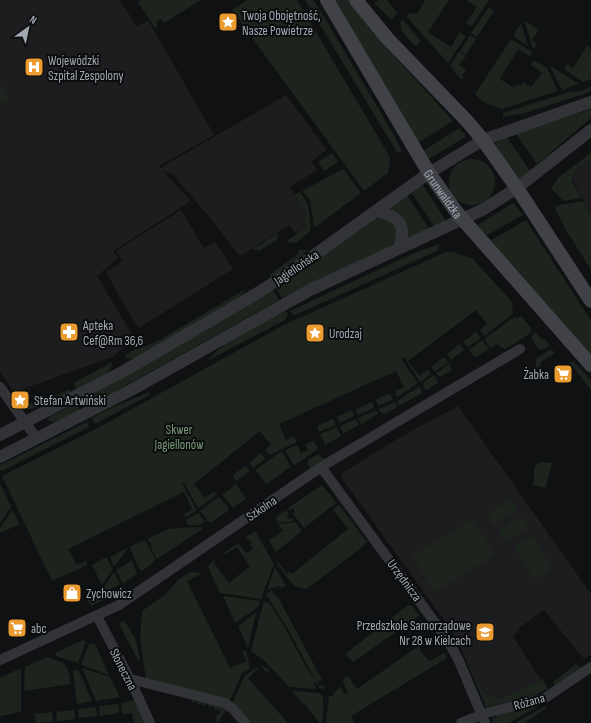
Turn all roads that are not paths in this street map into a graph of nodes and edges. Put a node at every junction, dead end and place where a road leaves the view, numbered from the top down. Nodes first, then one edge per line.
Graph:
1 (327, 0) edge
2 (356, 0) edge
3 (591, 102) edge
4 (591, 130) edge
5 (483, 140) junction
6 (429, 173) junction
7 (517, 188) junction
8 (376, 211) junction
9 (463, 220) junction
10 (398, 249) junction
11 (591, 301) edge
12 (520, 349) dead end
13 (591, 365) edge
14 (0, 387) edge
15 (25, 422) junction
16 (0, 435) edge
17 (37, 439) junction
18 (0, 457) edge
19 (321, 467) junction
20 (97, 616) junction
21 (0, 660) edge
22 (591, 667) edge
23 (130, 679) junction
24 (483, 719) edge
25 (150, 723) edge
26 (245, 723) edge
27 (461, 723) edge

1 - 6 main road, Grunwaldzka
2 - 5 main road
3 - 5 street, Jagiellońska
4 - 7 street, Jagiellońska
5 - 6 street, Jagiellońska
5 - 7 main road
6 - 8 street, Jagiellońska
6 - 9 main road, Grunwaldzka
7 - 9 street, Jagiellońska
7 - 11 main road
8 - 10 street
8 - 15 street, Jagiellońska
9 - 10 street, Jagiellońska
9 - 13 main road, Grunwaldzka
10 - 17 street, Jagiellońska
12 - 19 street, Szkolna
14 - 15 street
15 - 16 street, Jagiellońska
15 - 17 street
17 - 18 street, Jagiellońska
19 - 20 street, Szkolna
19 - 24 street, Urzędnicza
20 - 21 street, Szkolna
20 - 23 street, Słoneczna
22 - 24 street, Różana
23 - 25 street, Słoneczna
23 - 26 street
24 - 27 street, Różana

